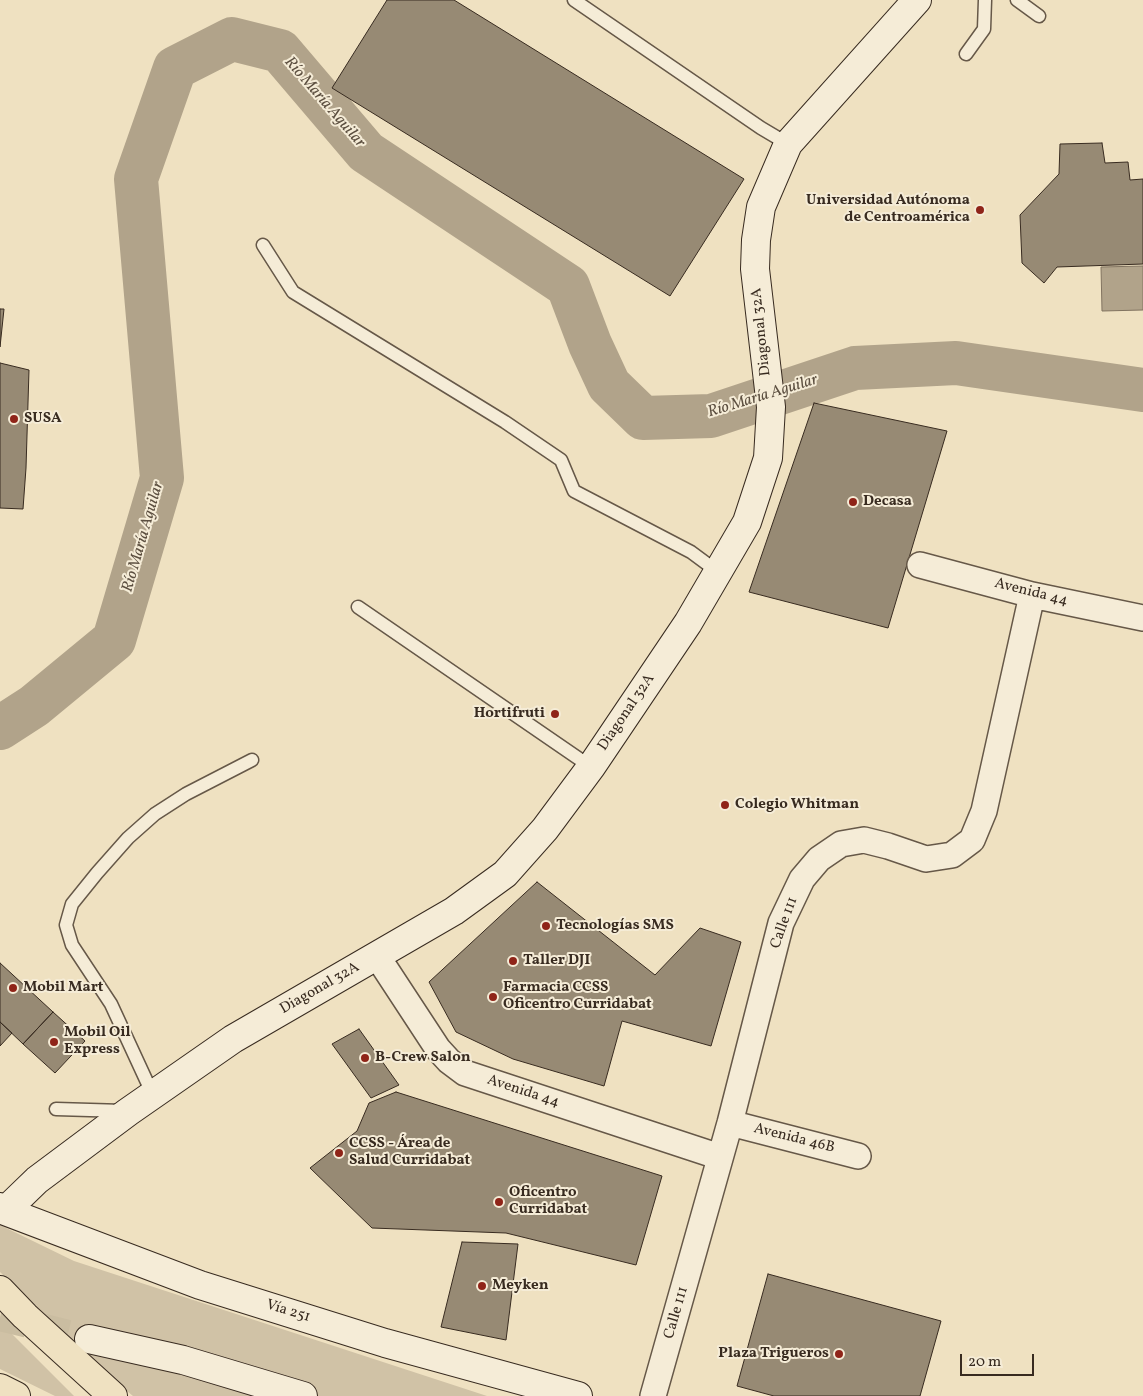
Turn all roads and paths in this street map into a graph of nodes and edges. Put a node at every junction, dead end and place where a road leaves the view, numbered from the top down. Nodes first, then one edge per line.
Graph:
1 (574, 0) edge
2 (916, 0) edge
3 (985, 0) edge
4 (1017, 0) edge
5 (1040, 16) dead end
6 (966, 54) dead end
7 (788, 144) junction
8 (263, 245) dead end
9 (920, 565) dead end
10 (718, 572) junction
11 (1032, 595) junction
12 (358, 607) dead end
13 (1143, 618) edge
14 (252, 760) dead end
15 (591, 767) junction
16 (377, 956) junction
17 (153, 1094) junction
18 (56, 1109) dead end
19 (128, 1112) junction
20 (730, 1123) junction
21 (858, 1156) dead end
22 (720, 1157) junction
23 (2, 1209) edge
24 (0, 1290) edge
25 (88, 1339) tunnel mouth
26 (0, 1388) edge
27 (16, 1396) edge
28 (113, 1396) edge
29 (303, 1396) edge
30 (578, 1396) edge
31 (654, 1396) edge

1 - 7 lane
2 - 7 street, Diagonal 32A
3 - 6 lane
4 - 5 lane
7 - 10 street, Diagonal 32A
8 - 10 lane
9 - 11 street, Avenida 44
10 - 15 street, Diagonal 32A
11 - 13 street, Avenida 44
11 - 20 street, Calle 111
12 - 15 lane
14 - 17 lane
15 - 16 street, Diagonal 32A
16 - 17 street, Diagonal 32A
16 - 22 street, Avenida 44
17 - 19 street, Diagonal 32A
18 - 19 lane
19 - 23 street, Diagonal 32A
20 - 21 street, Avenida 46B
20 - 22 street, Calle 111
22 - 31 street, Calle 111
23 - 30 street, Vía 251
24 - 28 highway
25 - 29 street
26 - 27 highway

